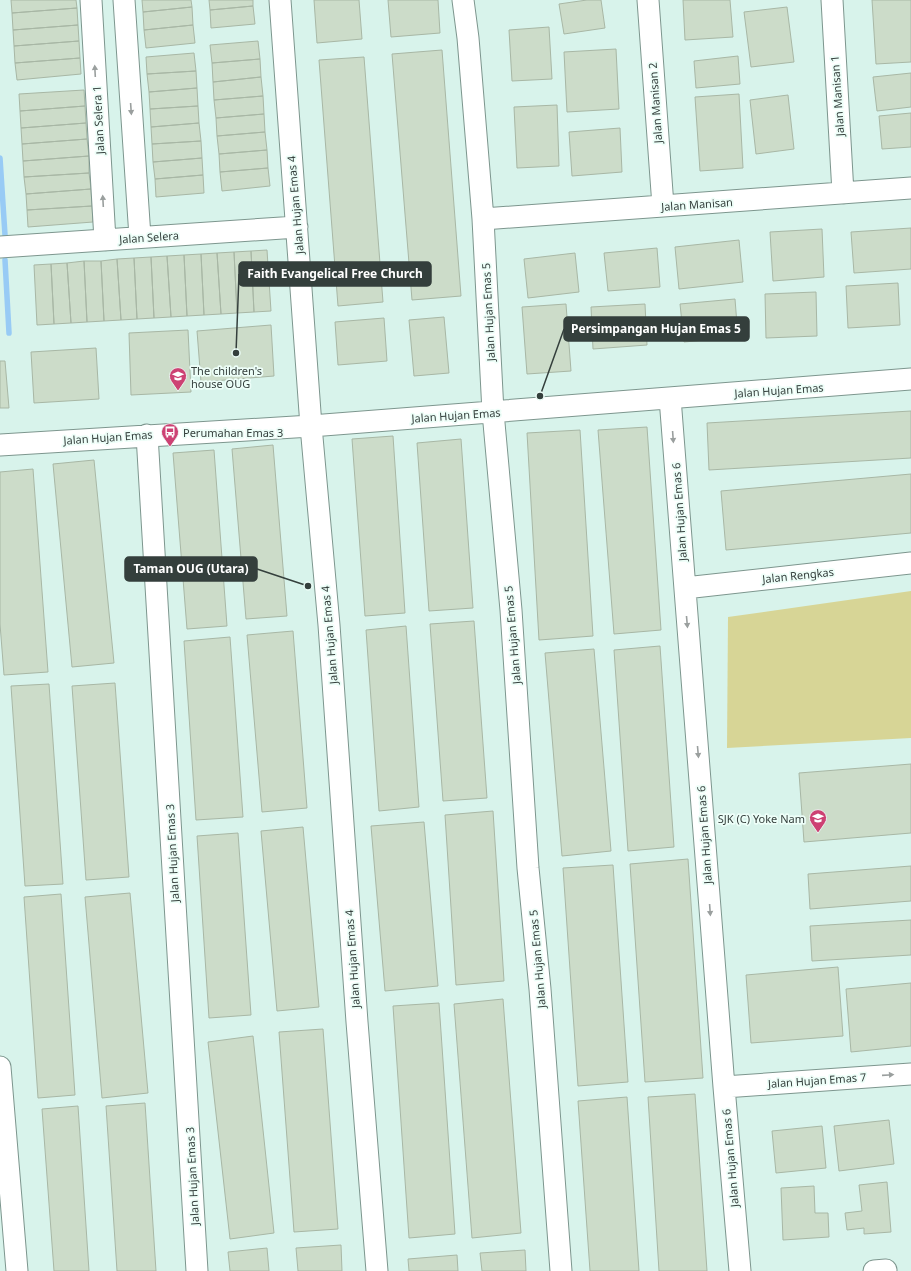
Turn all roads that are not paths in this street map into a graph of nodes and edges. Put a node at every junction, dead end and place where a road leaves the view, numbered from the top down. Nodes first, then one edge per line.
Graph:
1 (91, 0) edge
2 (124, 0) edge
3 (280, 0) edge
4 (464, 0) edge
5 (648, 0) edge
6 (832, 0) edge
7 (911, 188) edge
8 (843, 193) junction
9 (663, 206) junction
10 (483, 219) junction
11 (297, 227) junction
12 (140, 237) junction
13 (105, 240) junction
14 (0, 247) edge
15 (911, 379) edge
16 (670, 398) junction
17 (493, 412) junction
18 (311, 426) junction
19 (147, 435) junction
20 (0, 444) edge
21 (911, 562) edge
22 (685, 588) junction
23 (0, 1067) edge
24 (911, 1074) edge
25 (724, 1087) junction
26 (17, 1271) edge
27 (197, 1271) edge
28 (377, 1271) edge
29 (561, 1271) edge
30 (740, 1271) edge

13 -> 1 street, Jalan Selera 1
2 -> 12 street
3 - 11 street, Jalan Hujan Emas 4
4 - 10 street, Jalan Hujan Emas 5
5 - 9 street, Jalan Manisan 2
6 - 8 street, Jalan Manisan 1
7 - 8 street, Jalan Manisan
8 - 9 street, Jalan Manisan
9 - 10 street, Jalan Manisan
10 - 17 street, Jalan Hujan Emas 5
11 - 12 street, Jalan Selera
11 - 18 street, Jalan Hujan Emas 4
12 - 13 street, Jalan Selera
13 - 14 street, Jalan Selera
15 - 16 street, Jalan Hujan Emas
16 - 17 street, Jalan Hujan Emas
16 -> 22 street, Jalan Hujan Emas 6
17 - 18 street, Jalan Hujan Emas
17 - 29 street, Jalan Hujan Emas 5
18 - 19 street, Jalan Hujan Emas
18 - 28 street, Jalan Hujan Emas 4
19 - 20 street, Jalan Hujan Emas
19 - 27 street, Jalan Hujan Emas 3
21 - 22 street, Jalan Rengkas
22 -> 25 street, Jalan Hujan Emas 6
23 - 26 street
25 -> 24 street, Jalan Hujan Emas 7
25 - 30 street, Jalan Hujan Emas 6

